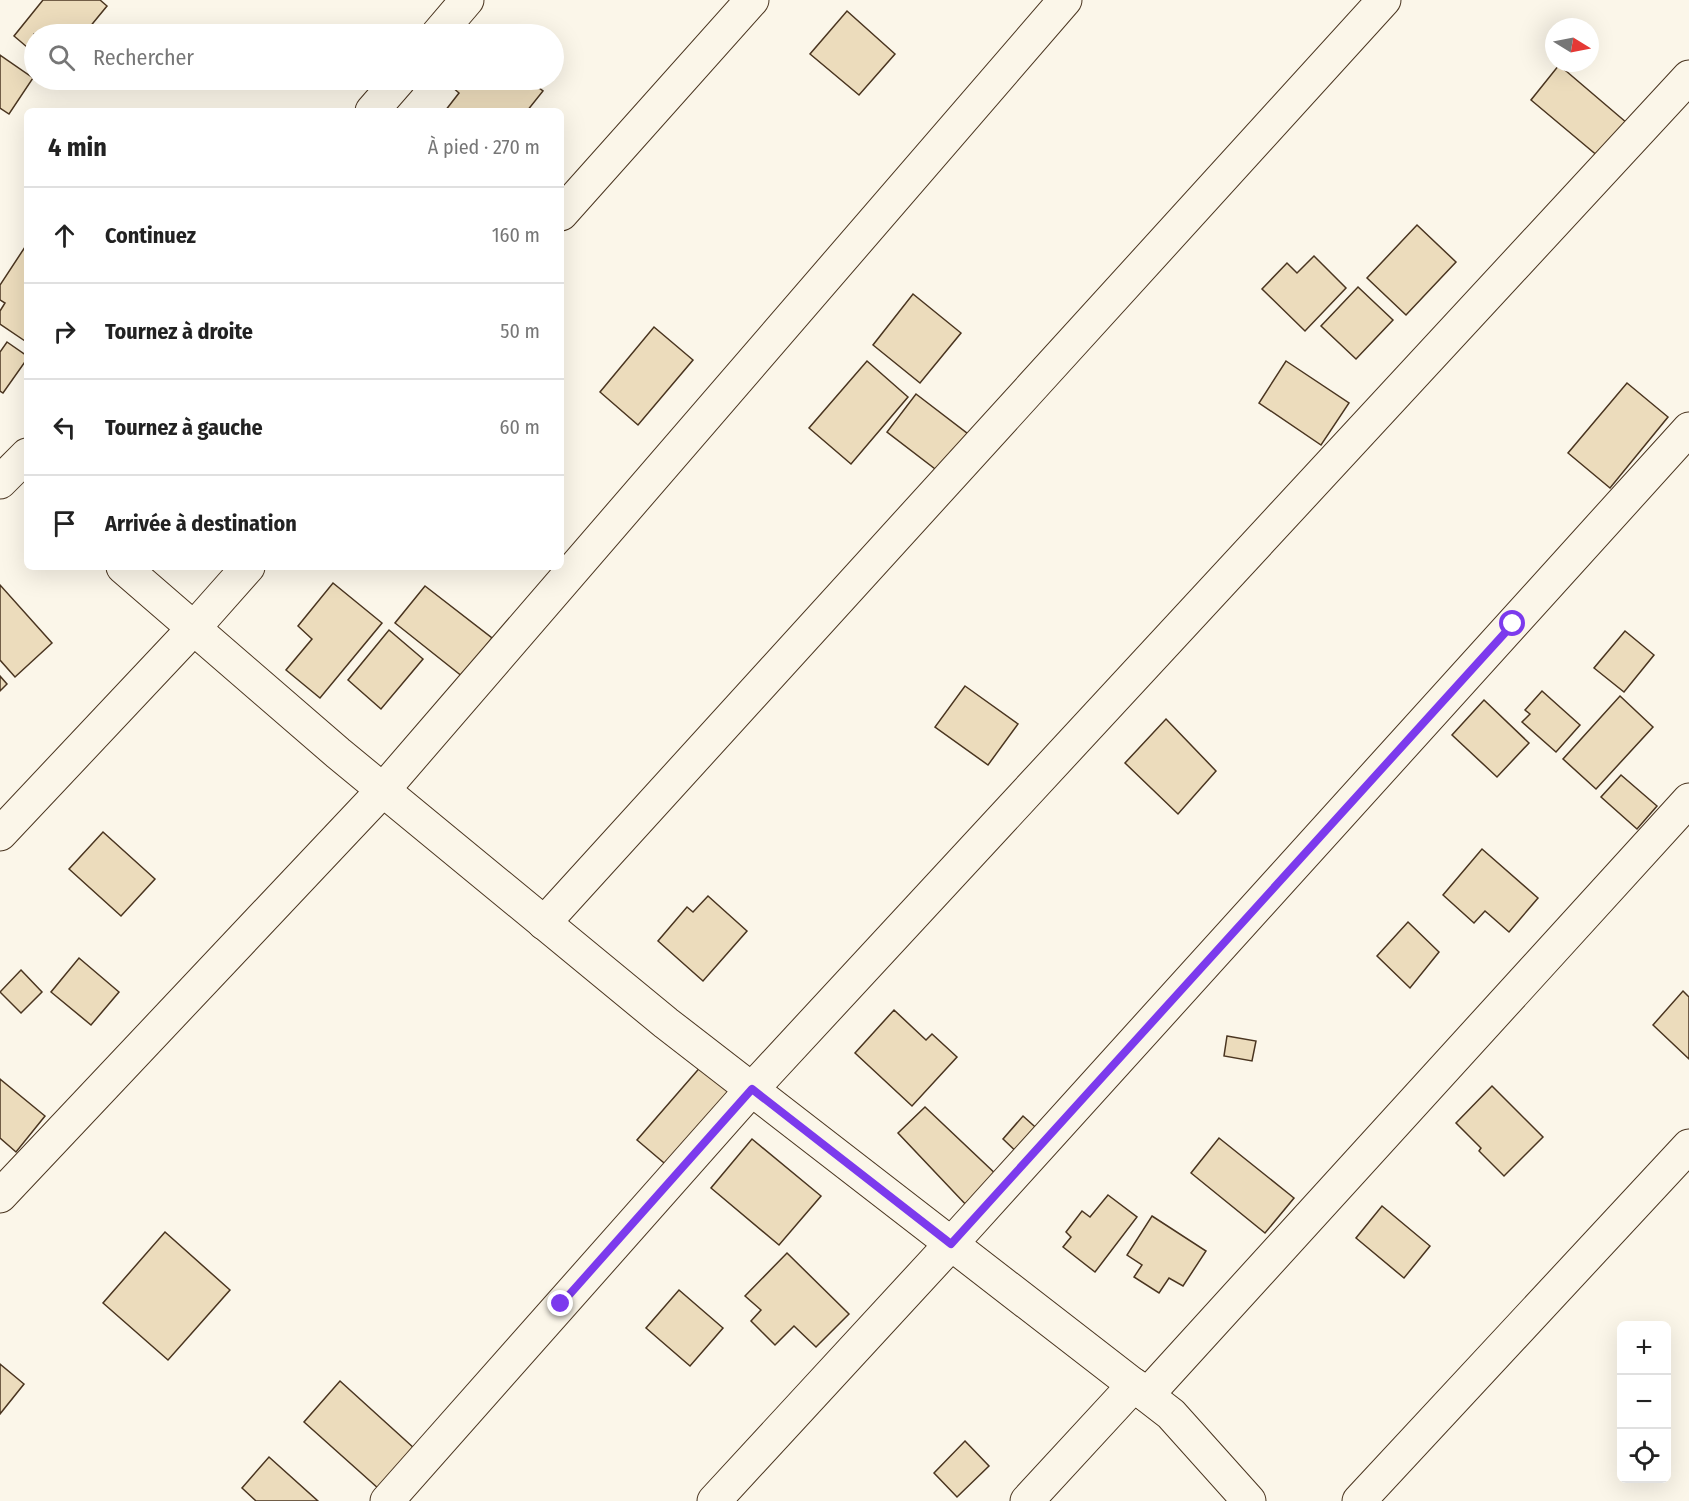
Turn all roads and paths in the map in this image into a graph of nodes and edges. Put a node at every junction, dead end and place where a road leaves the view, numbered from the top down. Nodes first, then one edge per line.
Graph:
1 (467, 0) edge
2 (752, 0) edge
3 (1065, 0) edge
4 (1384, 0) edge
5 (447, 24) edge
6 (1689, 77) edge
7 (390, 90) edge
8 (375, 108) edge
9 (564, 211) edge
10 (1689, 429) edge
11 (126, 570) edge
12 (245, 570) edge
13 (193, 629) junction
14 (383, 790) junction
15 (1689, 800) edge
16 (0, 834) edge
17 (544, 923) junction
18 (752, 1089) junction
19 (1689, 1146) edge
20 (0, 1196) edge
21 (951, 1244) junction
22 (1141, 1390) junction
23 (387, 1501) edge
24 (714, 1501) edge
25 (1027, 1501) edge
26 (1249, 1501) edge
27 (1359, 1501) edge

1 - 5 street
2 - 9 street
3 - 14 street
4 - 17 street
6 - 18 street
7 - 8 street
10 - 21 street
11 - 13 street
12 - 13 street
13 - 14 street
13 - 16 street
14 - 17 street
14 - 20 street
15 - 22 street
17 - 18 street
18 - 21 street
18 - 23 street
19 - 27 street
21 - 22 street
21 - 24 street
22 - 25 street
22 - 26 street

